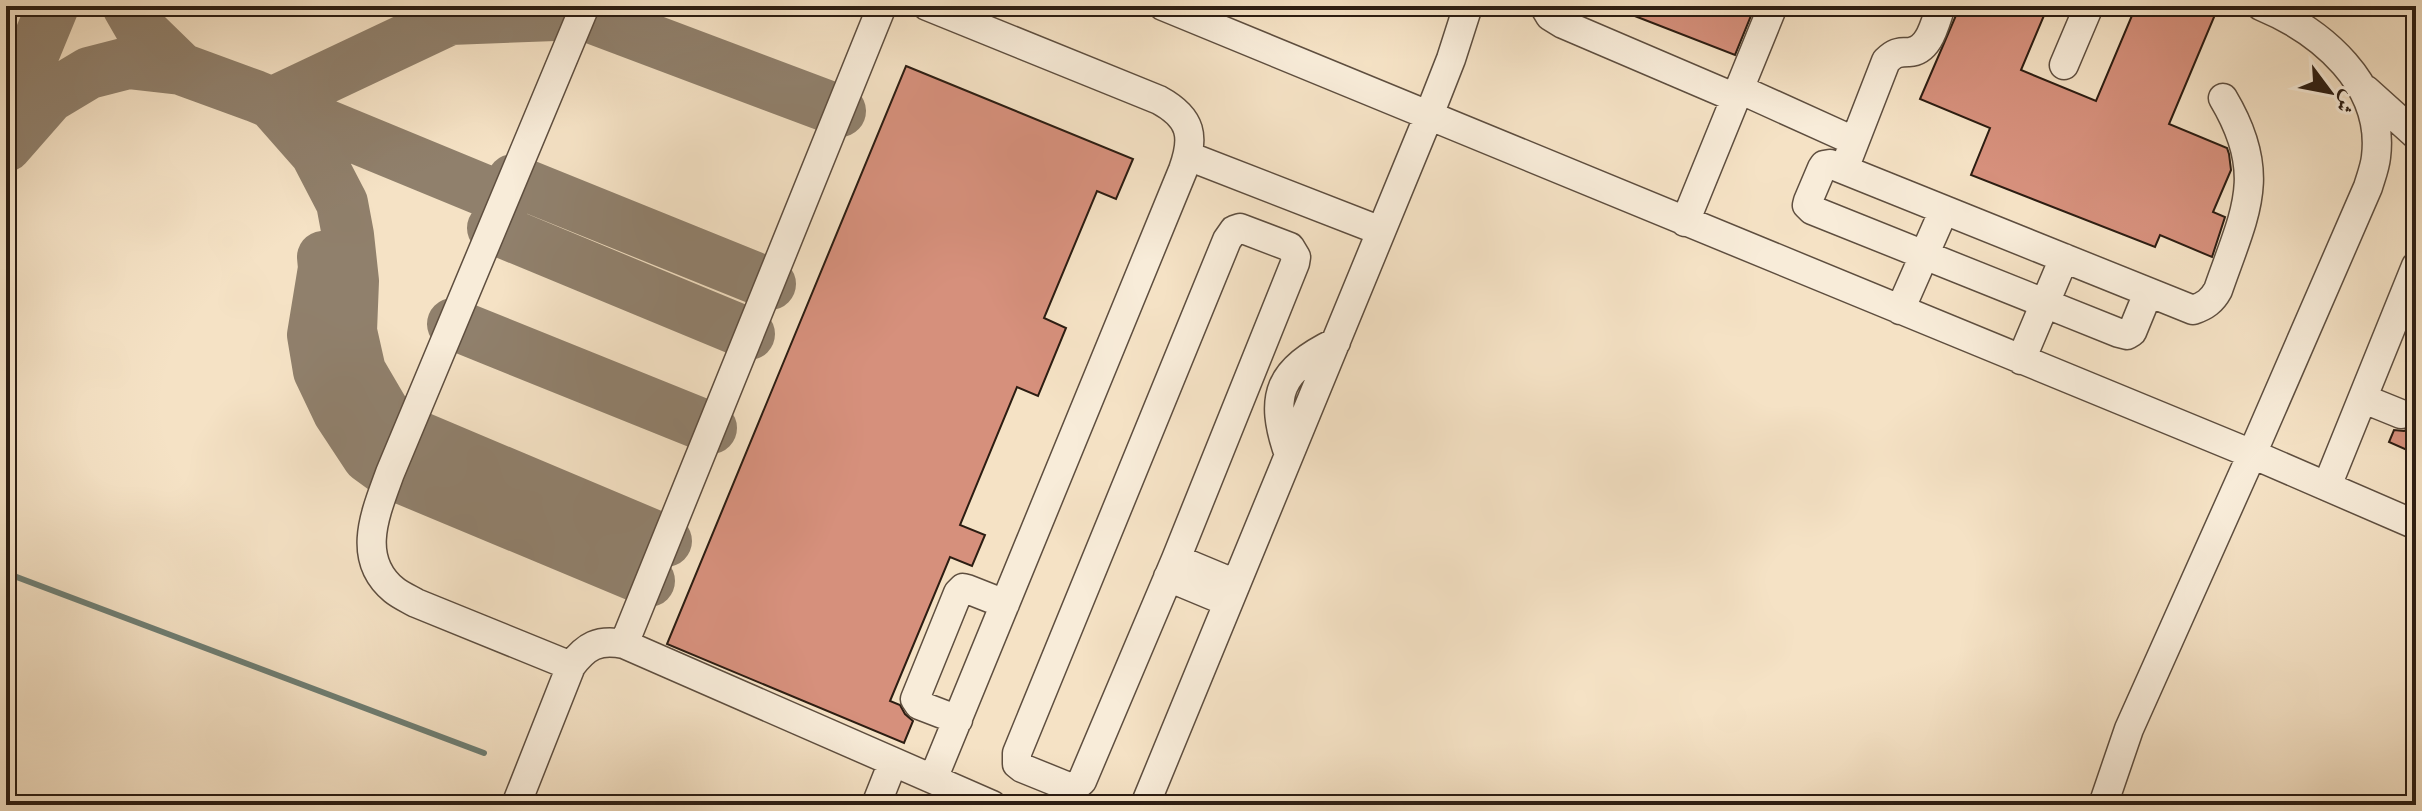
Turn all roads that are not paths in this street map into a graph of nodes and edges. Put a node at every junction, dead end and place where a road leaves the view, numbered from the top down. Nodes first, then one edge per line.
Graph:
1 (585, 6) edge
2 (882, 6) edge
3 (927, 6) edge
4 (1468, 6) edge
5 (1544, 6) edge
6 (1773, 6) edge
7 (1941, 6) edge
8 (2089, 6) edge
9 (2261, 6) edge
10 (1172, 8) edge
11 (2064, 65) dead end
12 (2361, 86) junction
13 (1737, 93) junction
14 (2223, 98) dead end
15 (1429, 115) junction
16 (2416, 135) edge
17 (1854, 141) junction
18 (1186, 163) junction
19 (1844, 169) junction
20 (1944, 210) junction
21 (1685, 222) junction
22 (1378, 238) junction
23 (1924, 255) junction
24 (2064, 258) junction
25 (2414, 279) edge
26 (2148, 293) junction
27 (2045, 304) junction
28 (1900, 310) junction
29 (2021, 360) junction
30 (2364, 399) junction
31 (2401, 414) dead end
32 (2252, 454) junction
33 (2327, 486) junction
34 (2416, 525) edge
35 (1172, 568) junction
36 (1232, 593) junction
37 (1005, 604) junction
38 (624, 644) junction
39 (571, 666) junction
40 (958, 720) junction
41 (893, 762) junction
42 (933, 779) junction
43 (516, 805) edge
44 (876, 805) edge
45 (992, 805) edge
46 (1145, 805) edge
47 (2103, 805) edge

1 - 39 lane
2 - 38 lane
3 - 18 lane
4 - 15 lane
5 - 13 lane
6 - 13 lane
7 - 17 lane
8 - 11 lane
9 - 12 lane
10 - 15 lane
12 - 16 lane
12 - 32 lane
13 - 17 lane
13 - 21 lane
14 - 26 lane
15 - 21 lane
15 - 22 lane
17 - 19 lane
18 - 22 lane
18 - 37 lane
19 - 20 lane
19 - 23 lane
20 - 23 lane
20 - 24 lane
21 - 28 lane
22 - 36 lane
23 - 27 lane
23 - 28 lane
24 - 26 lane
24 - 27 lane
25 - 30 lane
26 - 27 lane
27 - 29 lane
28 - 29 lane
29 - 32 lane
30 - 31 lane
30 - 33 lane
32 - 33 lane
32 - 47 lane
33 - 34 lane
35 - 35 lane
35 - 36 lane
36 - 46 lane
37 - 40 lane
37 - 40 lane
38 - 39 lane
38 - 41 lane
39 - 43 lane
40 - 42 lane
41 - 42 lane
41 - 44 lane
42 - 45 lane

